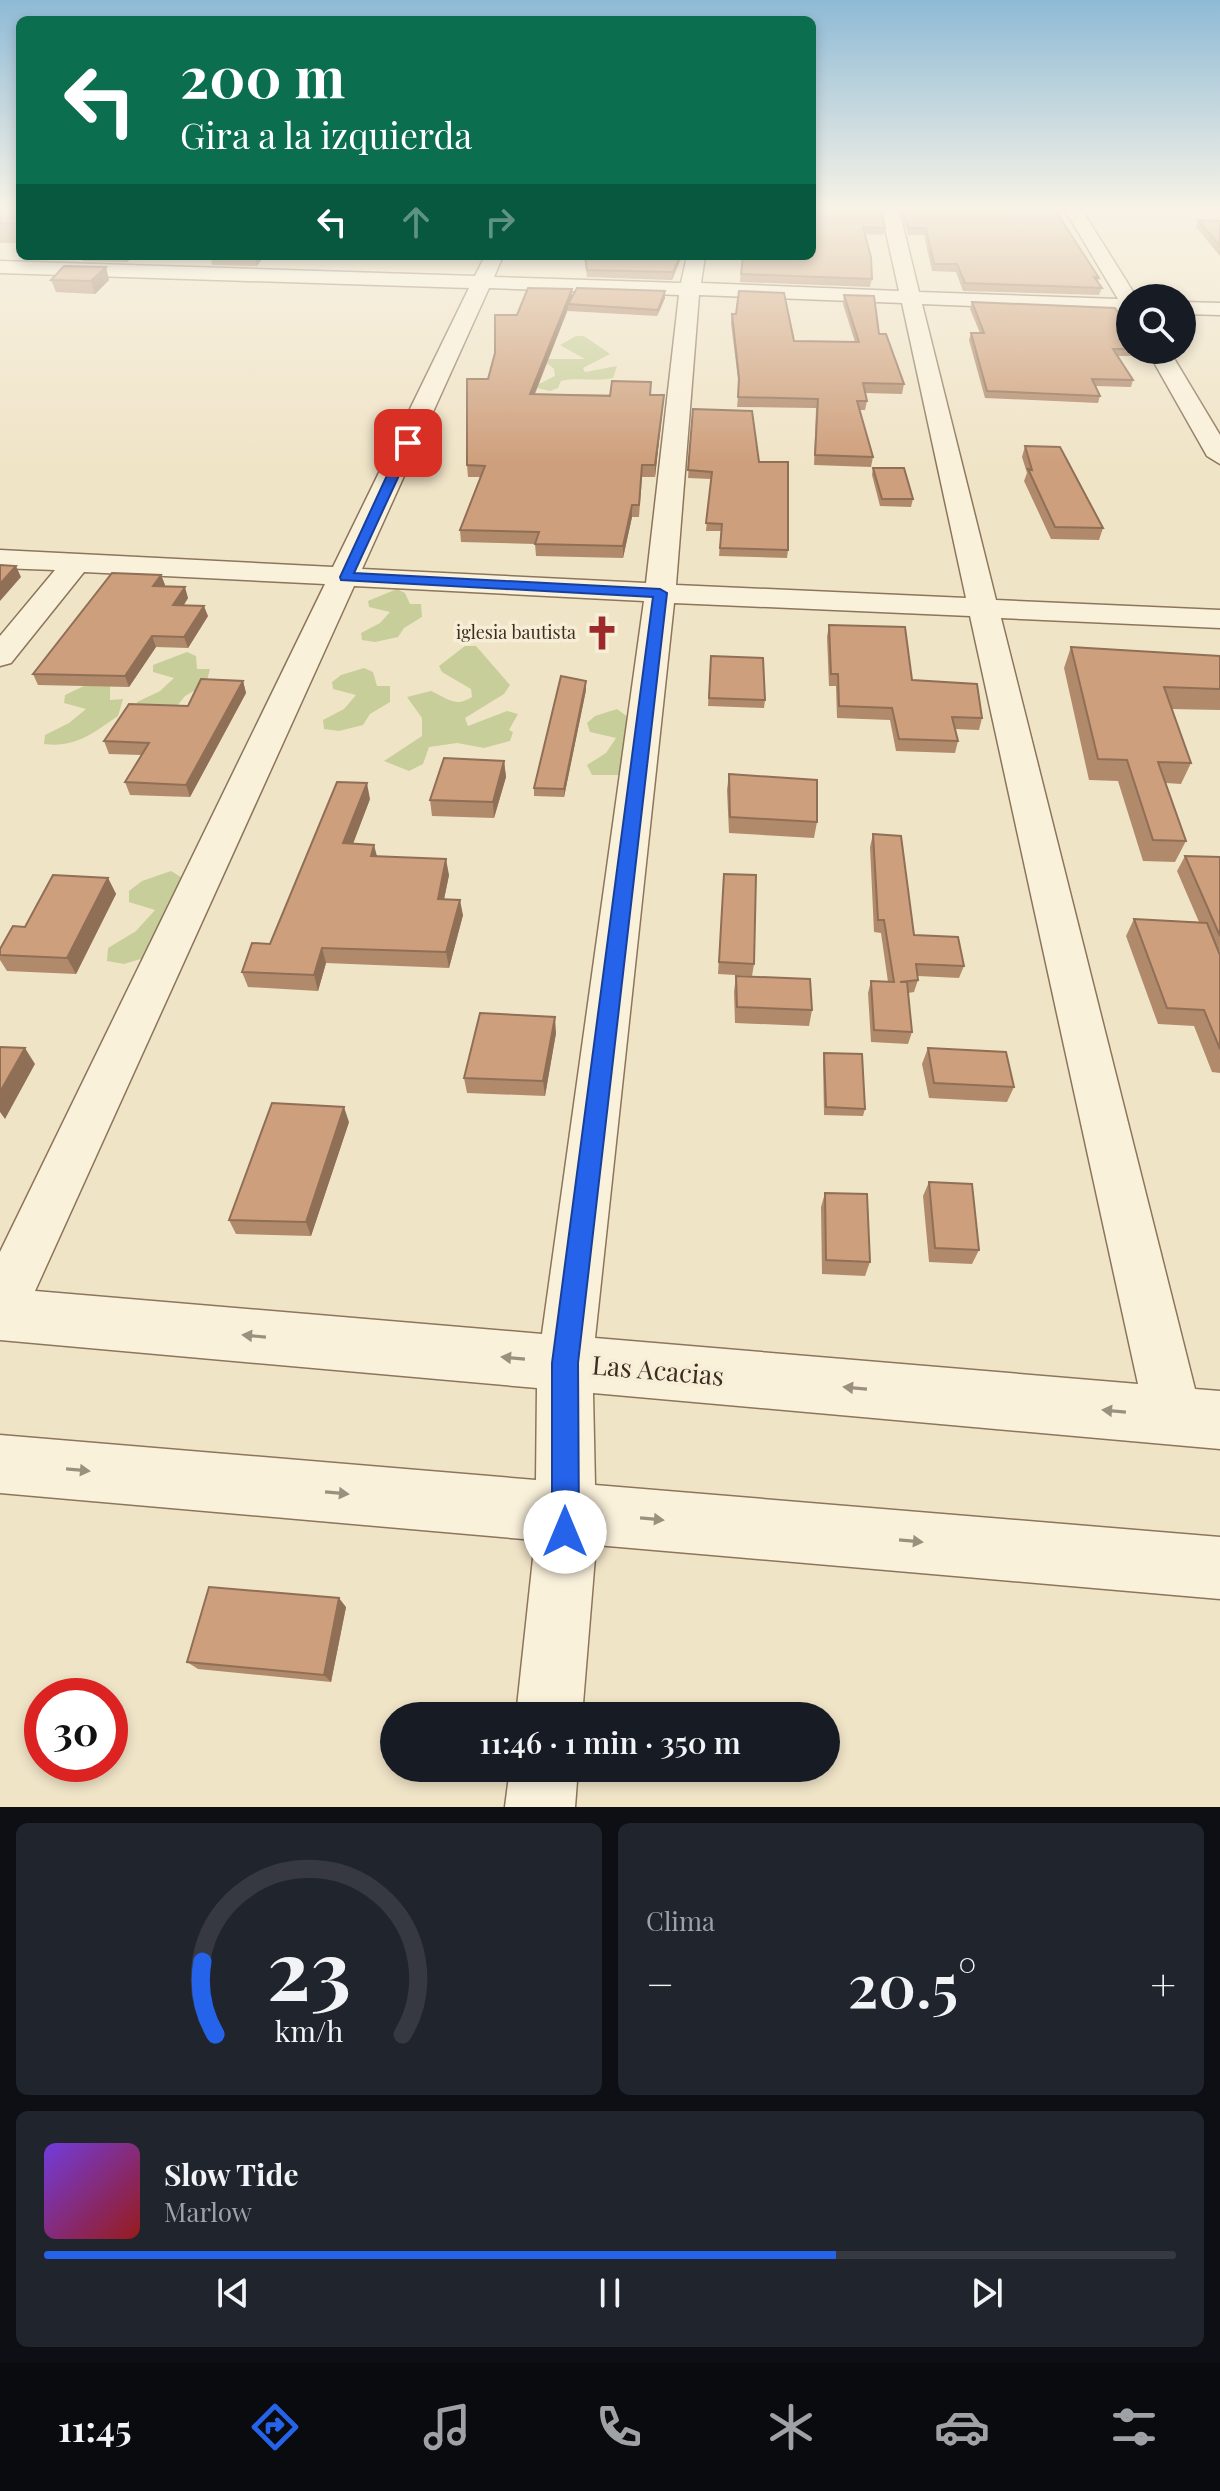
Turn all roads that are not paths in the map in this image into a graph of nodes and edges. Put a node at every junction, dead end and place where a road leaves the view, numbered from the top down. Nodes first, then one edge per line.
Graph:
1 (476, 294) edge
2 (689, 294) edge
3 (798, 294) edge
4 (911, 294) edge
5 (912, 300) junction
6 (1116, 304) edge
7 (1196, 308) edge
8 (1220, 309) edge
9 (1166, 364) edge
10 (1220, 456) edge
11 (0, 559) edge
12 (76, 563) junction
13 (346, 577) junction
14 (660, 593) junction
15 (984, 608) junction
16 (1220, 619) edge
17 (0, 656) edge
18 (0, 1312) edge
19 (565, 1363) junction
20 (1196, 1418) edge
21 (0, 1464) edge
22 (565, 1512) junction
23 (1220, 1568) edge
24 (550, 1702) edge
25 (543, 1782) edge
26 (540, 1807) edge

1 - 13 street
2 - 14 street
3 - 5 street
4 - 5 street
5 - 6 street
5 - 15 street
7 - 8 street
9 - 10 street
11 - 12 street
12 - 13 street
12 - 17 street
13 - 14 street
13 - 18 street
14 - 15 street
14 - 19 street
15 - 16 street
15 - 20 street
19 -> 18 street, Las Acacias
20 -> 19 street, Las Acacias
19 - 22 street
21 -> 22 street
22 -> 23 street
22 - 24 street
25 - 26 street

